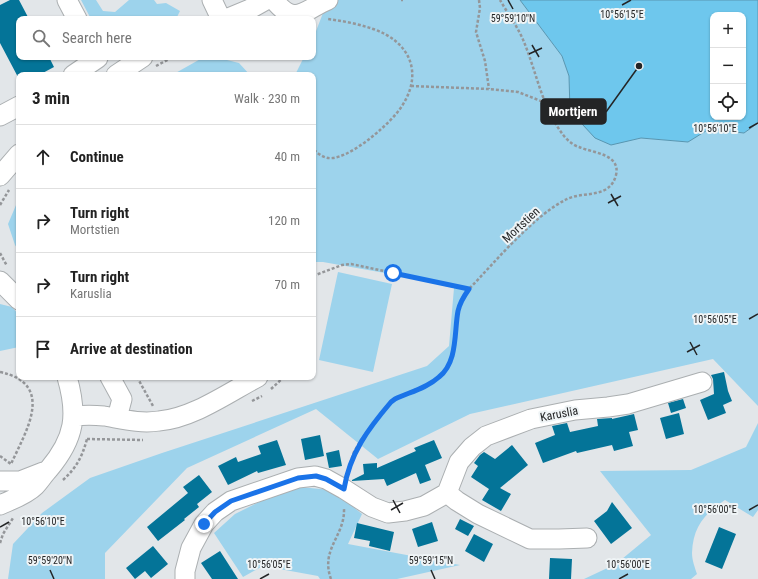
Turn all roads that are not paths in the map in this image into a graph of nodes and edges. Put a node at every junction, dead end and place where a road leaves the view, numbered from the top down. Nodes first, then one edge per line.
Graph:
1 (68, 0) edge
2 (212, 0) edge
3 (266, 0) edge
4 (274, 0) edge
5 (328, 0) edge
6 (76, 16) edge
7 (220, 16) edge
8 (233, 16) edge
9 (94, 60) edge
10 (98, 60) edge
11 (139, 60) edge
12 (77, 72) edge
13 (104, 72) edge
14 (121, 72) edge
15 (16, 108) edge
16 (0, 116) edge
17 (16, 157) edge
18 (0, 176) edge
19 (0, 281) edge
20 (16, 297) edge
21 (69, 380) edge
22 (112, 380) edge
23 (252, 380) edge
24 (702, 382) dead end
25 (74, 416) junction
26 (117, 418) junction
27 (48, 470) junction
28 (0, 481) edge
29 (447, 493) junction
30 (0, 506) edge
31 (587, 538) dead end
32 (185, 579) edge

1 - 6 street
2 - 7 street
3 - 8 street
4 - 5 street
9 - 12 street
10 - 13 street
11 - 14 street
15 - 16 street
17 - 18 street
19 - 20 street
21 - 25 street
22 - 26 street
23 - 26 street
24 - 29 street, Karuslia
25 - 26 street
25 - 27 street
27 - 28 street
27 - 30 street
29 - 31 street
29 - 32 street

